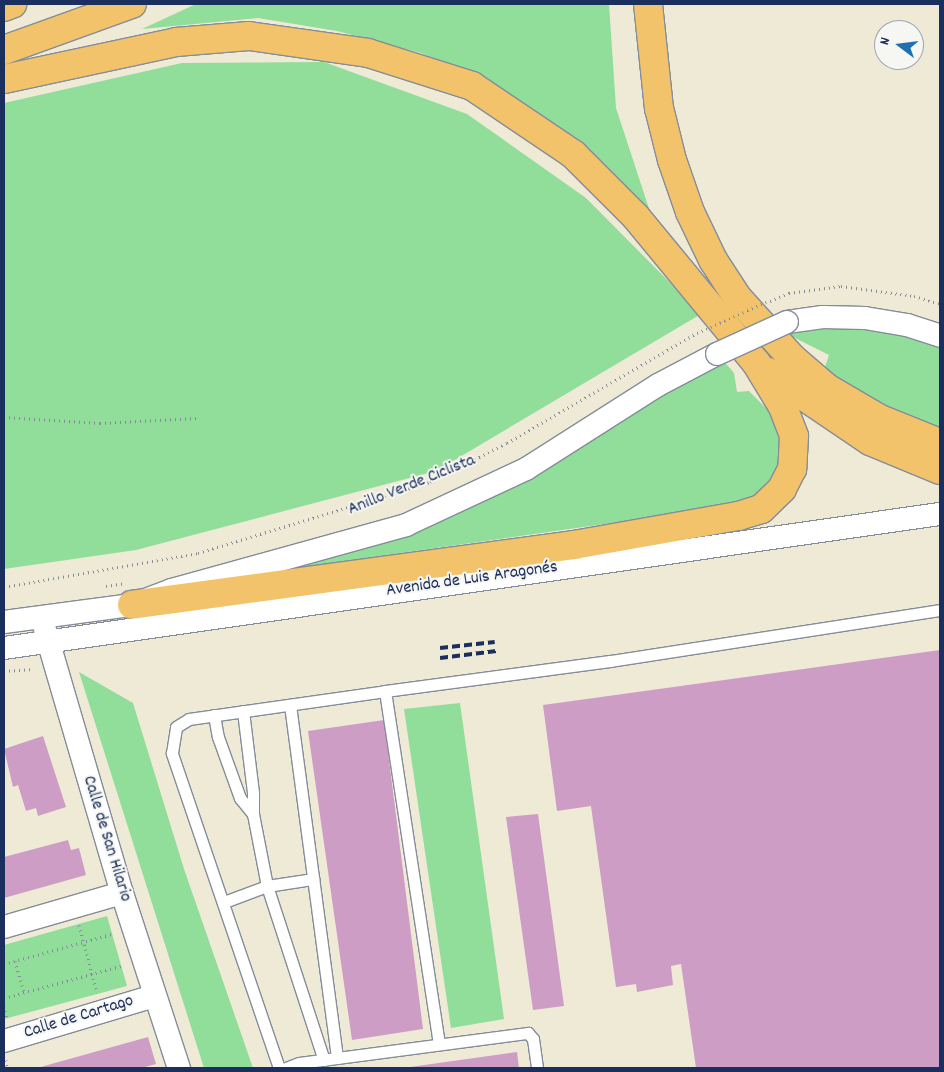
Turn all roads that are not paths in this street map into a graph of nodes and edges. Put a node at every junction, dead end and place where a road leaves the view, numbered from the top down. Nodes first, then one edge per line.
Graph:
1 (12, 4) edge
2 (132, 4) edge
3 (648, 4) edge
4 (4, 7) edge
5 (4, 50) edge
6 (4, 80) edge
7 (940, 336) edge
8 (757, 364) junction
9 (940, 443) edge
10 (940, 470) edge
11 (940, 514) edge
12 (129, 594) junction
13 (940, 610) edge
14 (61, 614) junction
15 (14, 620) edge
16 (47, 636) junction
17 (4, 648) edge
18 (385, 691) junction
19 (290, 705) junction
20 (243, 712) junction
21 (214, 715) junction
22 (252, 814) junction
23 (313, 879) junction
24 (267, 886) junction
25 (122, 893) junction
26 (224, 902) junction
27 (4, 927) edge
28 (154, 996) junction
29 (4, 1041) edge
30 (439, 1044) junction
31 (337, 1058) junction
32 (324, 1060) junction
33 (179, 1068) edge
34 (280, 1068) edge
35 (286, 1068) edge
36 (537, 1068) edge

1 - 4 highway
2 - 5 highway
3 - 9 highway
6 - 8 highway
7 - 12 street, bridge
8 - 10 highway
8 - 12 highway
11 - 16 street, Avenida de Luis Aragonés
12 - 14 street
13 - 18 lane
14 - 15 street
14 - 16 street
15 - 16 street
16 - 17 street, Avenida de Luis Aragonés
16 - 25 street, Calle de San Hilario
18 - 19 lane
18 - 30 lane
19 - 20 lane
19 - 23 lane
20 - 21 lane
20 - 22 lane
21 - 22 lane
21 - 26 lane
22 - 24 lane
23 - 24 lane
23 - 31 lane
24 - 26 lane
24 - 32 lane
25 - 27 street
25 - 28 street, Calle de San Hilario
26 - 34 lane
28 - 29 street, Calle de Cartago
28 - 33 street, Calle de San Hilario
30 - 31 lane
30 - 36 lane
31 - 32 lane
32 - 35 lane

